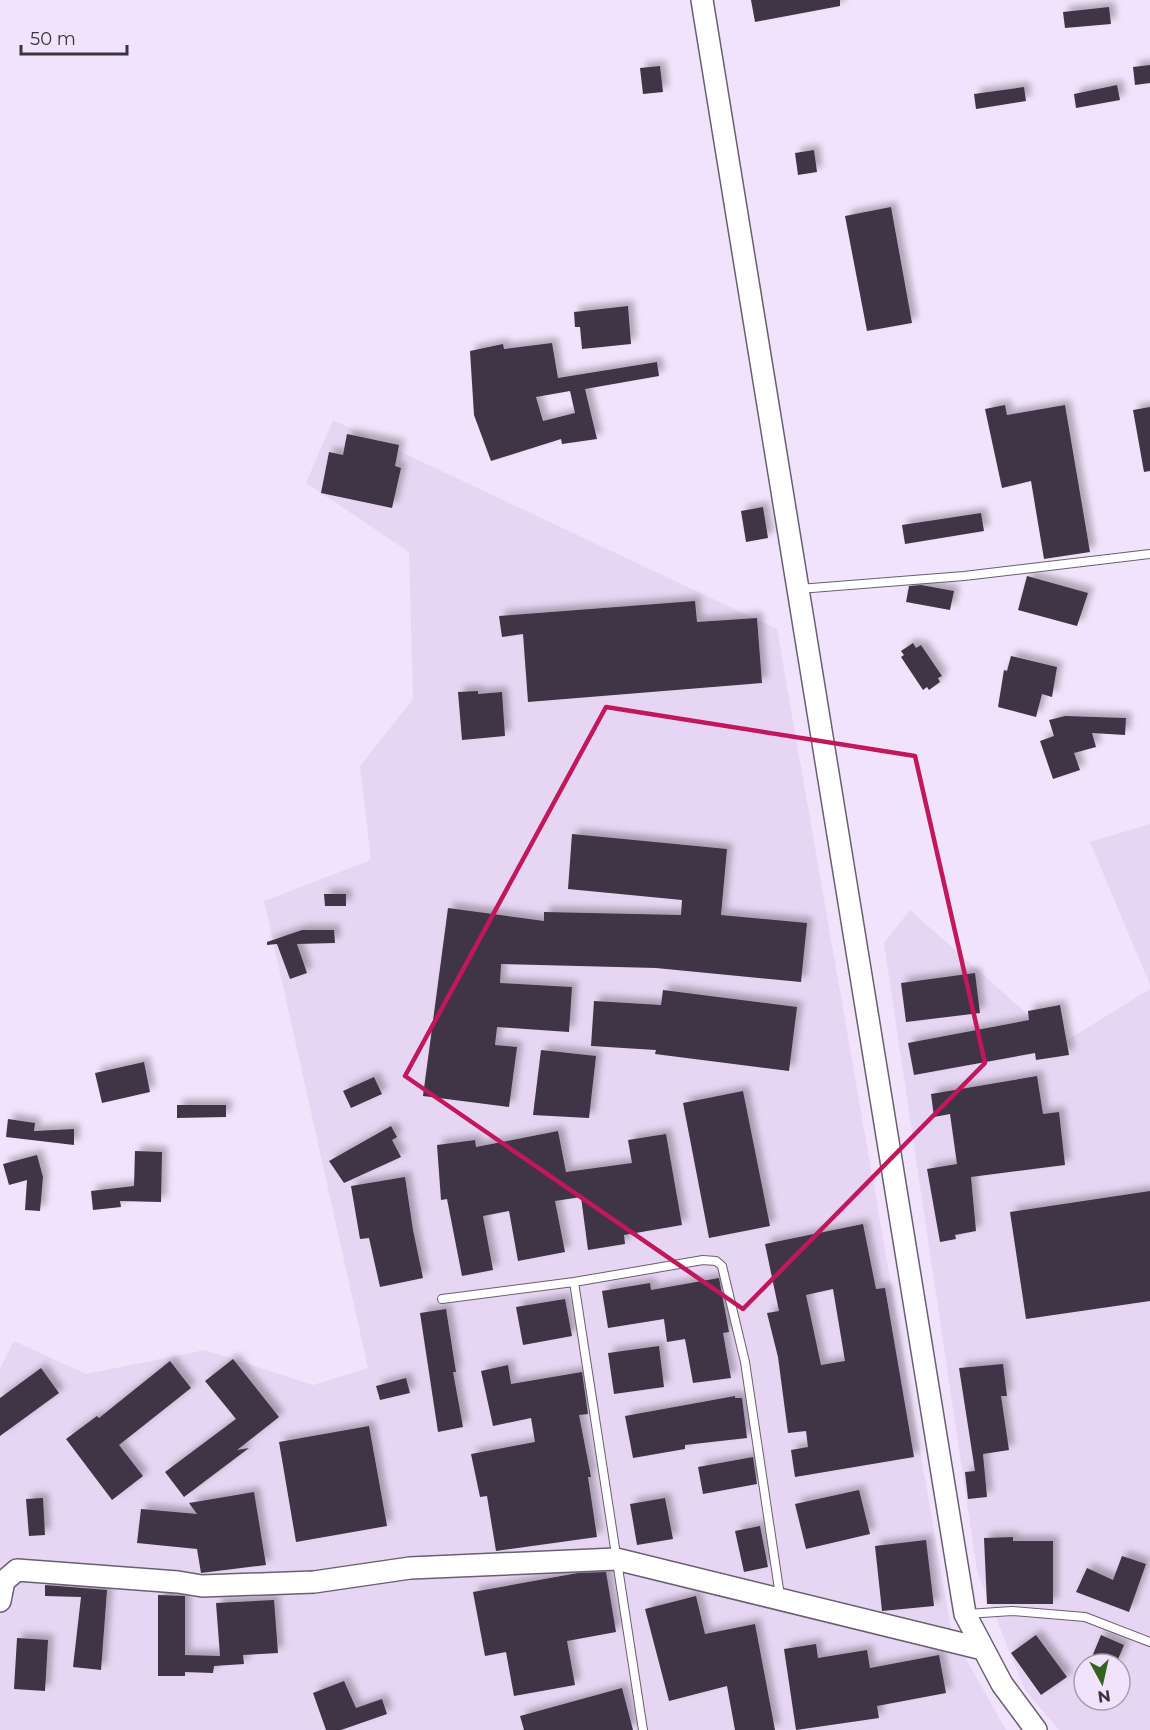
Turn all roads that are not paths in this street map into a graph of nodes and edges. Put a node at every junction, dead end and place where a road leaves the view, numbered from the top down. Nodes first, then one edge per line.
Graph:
1 (702, 0) edge
2 (1150, 554) edge
3 (798, 589) junction
4 (574, 1282) junction
5 (442, 1299) dead end
6 (616, 1559) junction
7 (781, 1600) junction
8 (0, 1601) edge
9 (965, 1614) junction
10 (1150, 1642) edge
11 (983, 1649) junction
12 (1033, 1729) edge
13 (643, 1730) edge

1 - 3 street
2 - 3 lane
3 - 9 street
4 - 5 lane
4 - 6 lane
4 - 7 lane
6 - 7 street
6 - 8 street
6 - 13 lane
7 - 11 street
9 - 10 lane
9 - 11 street
11 - 12 street

